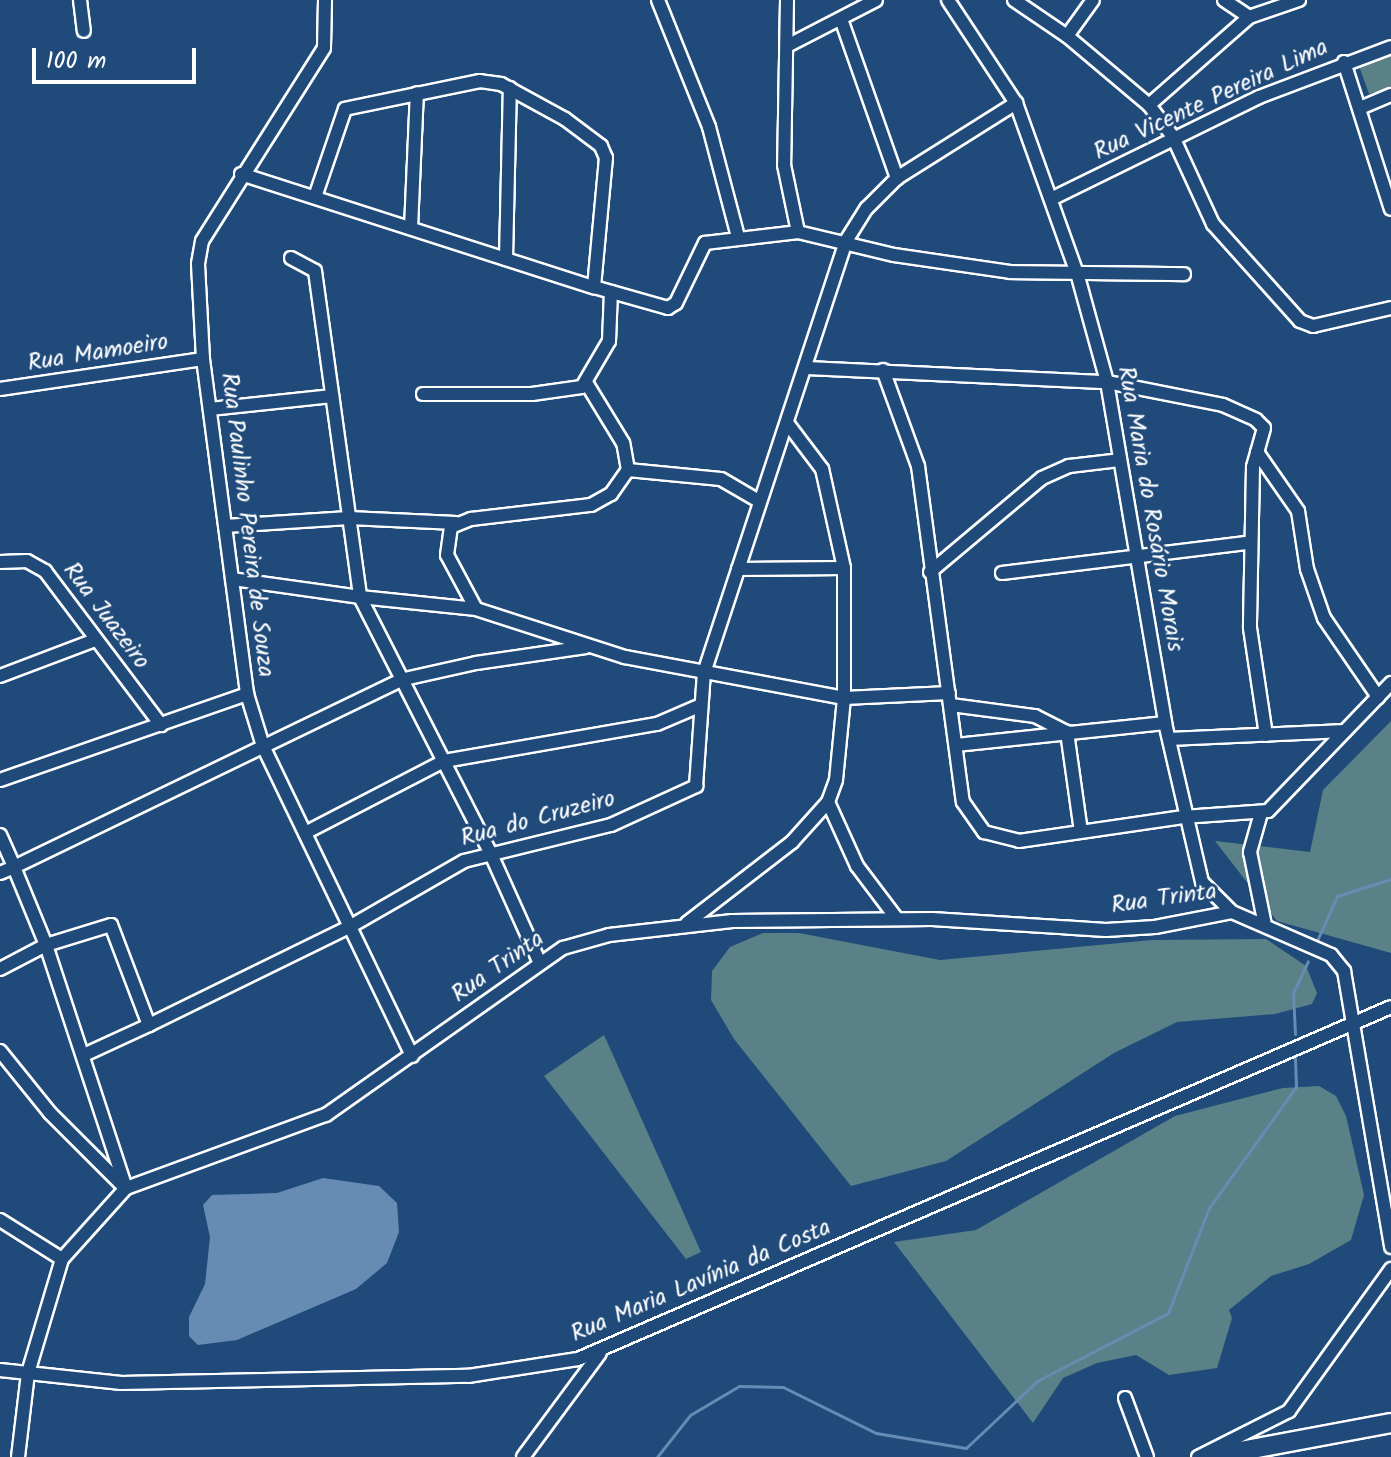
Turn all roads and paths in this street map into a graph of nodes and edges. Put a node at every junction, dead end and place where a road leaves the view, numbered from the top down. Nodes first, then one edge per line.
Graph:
1 (80, 0) edge
2 (325, 0) edge
3 (658, 0) edge
4 (787, 0) edge
5 (876, 0) edge
6 (948, 0) edge
7 (1014, 0) edge
8 (1093, 0) edge
9 (1224, 0) edge
10 (1299, 0) edge
11 (1249, 17) junction
12 (841, 19) junction
13 (84, 31) dead end
14 (1067, 36) junction
15 (787, 46) junction
16 (1391, 47) edge
17 (1344, 62) junction
18 (510, 88) junction
19 (417, 93) junction
20 (1391, 95) edge
21 (1016, 103) junction
22 (1149, 105) junction
23 (1360, 108) junction
24 (1173, 137) junction
25 (241, 174) junction
26 (897, 178) junction
27 (315, 197) junction
28 (1051, 199) junction
29 (1391, 209) edge
30 (411, 228) junction
31 (798, 232) junction
32 (738, 237) junction
33 (846, 241) junction
34 (291, 258) dead end
35 (506, 259) junction
36 (1077, 273) junction
37 (1184, 274) dead end
38 (594, 287) junction
39 (611, 292) junction
40 (1391, 308) edge
41 (203, 359) junction
42 (807, 368) junction
43 (883, 370) junction
44 (1107, 382) junction
45 (587, 384) junction
46 (0, 389) edge
47 (423, 394) dead end
48 (332, 396) junction
49 (210, 409) junction
50 (788, 424) junction
51 (1257, 452) junction
52 (1120, 460) junction
53 (628, 470) junction
54 (757, 500) junction
55 (349, 518) junction
56 (456, 523) junction
57 (225, 526) junction
58 (1248, 543) junction
59 (1138, 556) junction
60 (0, 562) edge
61 (844, 568) junction
62 (738, 569) junction
63 (930, 572) junction
64 (1002, 573) dead end
65 (232, 579) junction
66 (360, 597) junction
67 (476, 609) junction
68 (95, 640) junction
69 (586, 647) junction
70 (704, 673) junction
71 (0, 676) edge
72 (400, 680) junction
73 (1391, 683) edge
74 (247, 694) junction
75 (1378, 697) junction
76 (844, 698) junction
77 (950, 699) junction
78 (699, 706) junction
79 (1165, 723) junction
80 (161, 725) junction
81 (1345, 731) junction
82 (1067, 732) junction
83 (1266, 735) junction
84 (1169, 739) junction
85 (956, 745) junction
86 (263, 746) junction
87 (444, 761) junction
88 (0, 780) edge
89 (828, 802) junction
90 (1261, 813) junction
91 (1183, 817) junction
92 (1081, 831) junction
93 (305, 833) junction
94 (0, 835) edge
95 (490, 852) junction
96 (14, 867) junction
97 (0, 873) edge
98 (1232, 912) junction
99 (897, 919) junction
100 (684, 925) junction
101 (1265, 925) junction
102 (351, 926) junction
103 (46, 945) junction
104 (539, 961) junction
105 (0, 969) edge
106 (1391, 1007) edge
107 (1349, 1024) junction
108 (149, 1025) junction
109 (0, 1051) edge
110 (86, 1054) junction
111 (412, 1056) junction
112 (126, 1188) junction
113 (0, 1220) edge
114 (1391, 1247) edge
115 (62, 1259) junction
116 (1391, 1269) edge
117 (600, 1353) junction
118 (0, 1370) edge
119 (28, 1373) junction
120 (1125, 1398) dead end
121 (1391, 1423) edge
122 (18, 1457) edge
123 (523, 1457) edge
124 (1147, 1457) edge
125 (1198, 1457) edge
126 (1209, 1457) edge

1 - 13 street
2 - 25 street, Rua Paulinho Pereira de Souza
3 - 32 street
4 - 15 street
5 - 12 street
6 - 21 street, Rua Maria do Rosário Morais
7 - 14 street
8 - 14 street
9 - 11 street
10 - 11 street
11 - 22 street
12 - 15 street
12 - 26 street
14 - 22 street
15 - 31 street
16 - 17 street, Rua Vicente Pereira Lima
17 - 23 street
17 - 24 street, Rua Vicente Pereira Lima
18 - 19 street
18 - 35 street
18 - 38 street
19 - 27 street
19 - 30 street
20 - 23 street
21 - 26 street, Rua do Cruzeiro
21 - 28 street, Rua Maria do Rosário Morais
22 - 24 street
23 - 29 street
24 - 28 street, Rua Vicente Pereira Lima
24 - 40 street
25 - 27 street
25 - 41 street, Rua Paulinho Pereira de Souza
26 - 33 street, Rua do Cruzeiro
27 - 30 street
28 - 36 street, Rua Maria do Rosário Morais
30 - 35 street
31 - 32 street
31 - 33 street
32 - 39 street
33 - 36 street
33 - 42 street, Rua do Cruzeiro
34 - 48 street
35 - 38 street
36 - 37 street
36 - 44 street, Rua Maria do Rosário Morais
38 - 39 street
39 - 45 street
41 - 46 street, Rua Mamoeiro
41 - 49 street, Rua Paulinho Pereira de Souza
42 - 43 street
42 - 50 street, Rua do Cruzeiro
43 - 44 street
43 - 63 street
44 - 51 street
44 - 52 street, Rua Maria do Rosário Morais
45 - 47 street
45 - 53 street
48 - 49 street
48 - 55 street
49 - 57 street, Rua Paulinho Pereira de Souza
50 - 54 street, Rua do Cruzeiro
50 - 61 street
51 - 58 street
51 - 75 street
52 - 59 street, Rua Maria do Rosário Morais
52 - 63 street
53 - 54 street
53 - 56 street
54 - 62 street, Rua do Cruzeiro
55 - 56 street
55 - 57 street
55 - 66 street
56 - 67 street
57 - 65 street, Rua Paulinho Pereira de Souza
58 - 59 street
58 - 83 street
59 - 64 street
59 - 79 street, Rua Maria do Rosário Morais
60 - 68 street, Rua Juazeiro
61 - 62 street
61 - 76 street
62 - 70 street, Rua do Cruzeiro
63 - 77 street
65 - 66 street
65 - 74 street, Rua Paulinho Pereira de Souza
66 - 67 street
66 - 72 street
67 - 69 street
68 - 71 street
68 - 80 street, Rua Juazeiro
69 - 70 street
69 - 72 street
70 - 76 street
70 - 78 street, Rua do Cruzeiro
72 - 86 street
72 - 87 street
73 - 75 street
74 - 80 street
74 - 86 street, Rua Paulinho Pereira de Souza
75 - 81 street
76 - 77 street
76 - 89 street
77 - 82 street
77 - 85 street
78 - 87 street
78 - 95 street, Rua do Cruzeiro
79 - 82 street
79 - 84 street, Rua Maria do Rosário Morais
80 - 88 street
81 - 83 street
81 - 90 street
82 - 85 street
82 - 92 street
83 - 84 street
84 - 91 street, Rua Maria do Rosário Morais
85 - 92 street
86 - 93 street, Rua Paulinho Pereira de Souza
86 - 96 street
87 - 93 street
87 - 95 street
89 - 99 street
89 - 100 street
90 - 91 street
90 - 101 street
91 - 92 street
91 - 98 street, Rua Maria do Rosário Morais
93 - 102 street, Rua Paulinho Pereira de Souza
94 - 96 street
95 - 102 street, Rua do Cruzeiro
95 - 104 street
96 - 97 street
96 - 103 street
98 - 99 street, Rua Trinta
98 - 101 street, Rua Maria do Rosário Morais
99 - 100 street, Rua Trinta
100 - 104 street, Rua Trinta
101 - 107 street, Rua Maria do Rosário Morais
102 - 108 street, Rua do Cruzeiro
102 - 111 street, Rua Paulinho Pereira de Souza
103 - 105 street
103 - 108 street
103 - 110 street
104 - 111 street, Rua Trinta
106 - 107 street, Rua Maria Lavínia da Costa
107 - 114 street
107 - 117 street, Rua Maria Lavínia da Costa
108 - 110 street, Rua do Cruzeiro
109 - 112 street
110 - 112 street
111 - 112 street, Rua Trinta
112 - 115 street, Rua Trinta
113 - 115 street
115 - 119 street, Rua Trinta
116 - 125 street
117 - 119 street, Rua Maria Lavínia da Costa
117 - 123 street
118 - 119 street, Rua Maria Lavínia da Costa
119 - 122 street, Rua Trinta
120 - 124 street
121 - 126 main road

